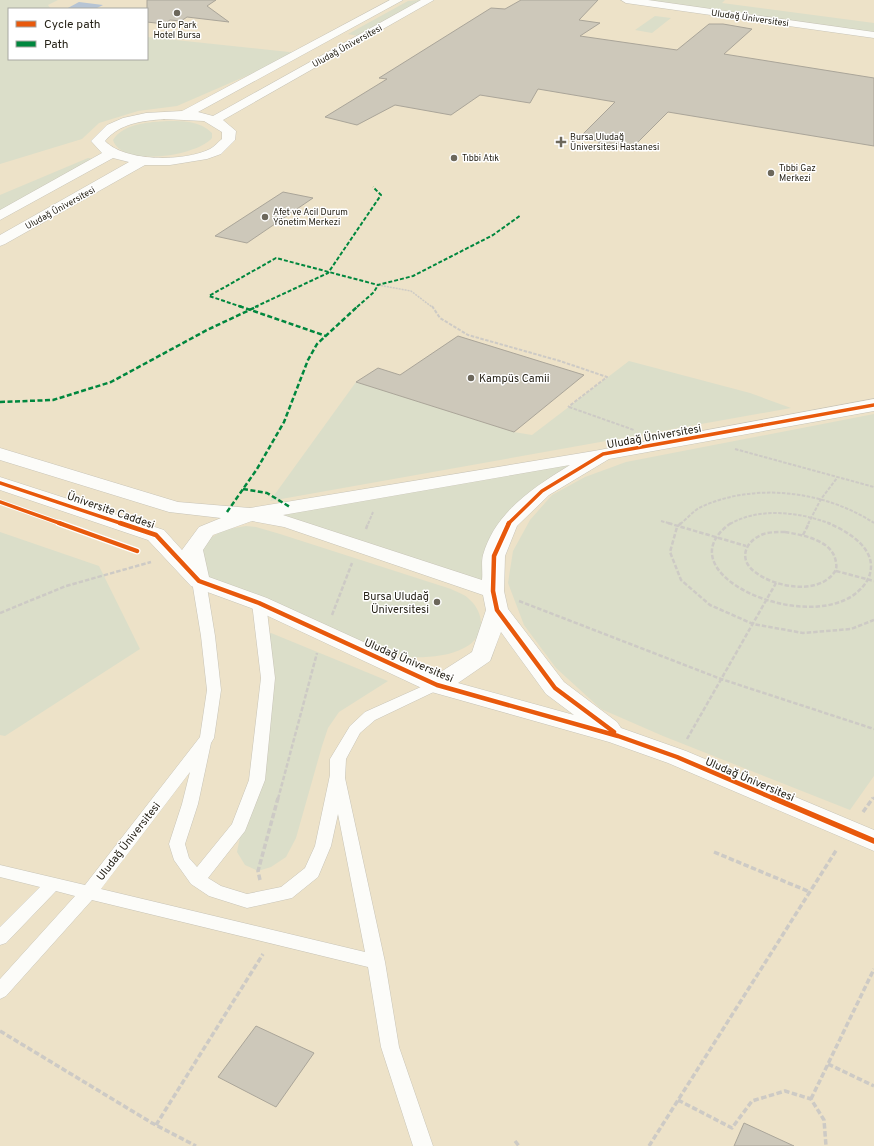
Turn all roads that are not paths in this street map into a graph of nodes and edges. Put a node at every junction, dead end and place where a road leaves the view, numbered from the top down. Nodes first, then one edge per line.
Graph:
1 (398, 0) edge
2 (429, 0) edge
3 (626, 0) edge
4 (699, 4) edge
5 (791, 12) dead end
6 (822, 16) dead end
7 (810, 26) junction
8 (874, 35) edge
9 (330, 36) junction
10 (357, 40) junction
11 (260, 74) junction
12 (290, 78) junction
13 (184, 115) junction
14 (214, 120) junction
15 (111, 154) junction
16 (141, 160) junction
17 (0, 216) edge
18 (0, 241) edge
19 (874, 405) edge
20 (0, 454) edge
21 (603, 454) junction
22 (0, 483) edge
23 (250, 514) junction
24 (199, 581) junction
25 (495, 600) junction
26 (259, 602) junction
27 (437, 685) junction
28 (618, 736) junction
29 (204, 742) junction
30 (338, 775) junction
31 (874, 841) edge
32 (0, 870) edge
33 (197, 880) junction
34 (53, 884) junction
35 (88, 893) junction
36 (0, 938) edge
37 (376, 962) junction
38 (0, 991) edge
39 (423, 1146) edge

1 - 9 street, Uludağ Üniversitesi
2 - 10 street, Uludağ Üniversitesi
3 - 4 street, Uludağ Üniversitesi
4 - 5 street, Uludağ Üniversitesi
4 - 7 street, Uludağ Üniversitesi
6 - 7 street
7 - 8 street, Uludağ Üniversitesi
9 - 10 street
9 - 11 street, Uludağ Üniversitesi
10 - 12 street, Uludağ Üniversitesi
11 - 12 street
11 - 13 street, Uludağ Üniversitesi
12 - 14 street, Uludağ Üniversitesi
13 - 14 street
13 - 15 street
14 - 16 street
15 - 16 street
15 - 17 street, Uludağ Üniversitesi
16 - 18 street, Uludağ Üniversitesi
19 - 21 street, Uludağ Üniversitesi
20 - 23 street, Üniversite Caddesi
21 - 23 street
21 - 25 street, Uludağ Üniversitesi
22 - 24 street, Üniversite Caddesi
23 - 24 street
23 - 25 street
24 - 26 street, Uludağ Üniversitesi
24 - 29 lane, Uludağ Üniversitesi
25 - 27 street
25 - 28 street, Uludağ Üniversitesi
26 - 27 street, Uludağ Üniversitesi
26 - 33 lane
27 - 28 street, Uludağ Üniversitesi
27 - 30 lane
28 - 31 street, Uludağ Üniversitesi
29 - 33 lane
29 - 35 lane, Uludağ Üniversitesi
30 - 33 lane
30 - 37 lane
32 - 34 lane, Uludağ Üniversitesi
34 - 35 lane, Uludağ Üniversitesi
34 - 36 lane
35 - 37 lane, Uludağ Üniversitesi
35 - 38 lane, Uludağ Üniversitesi
37 - 39 lane

